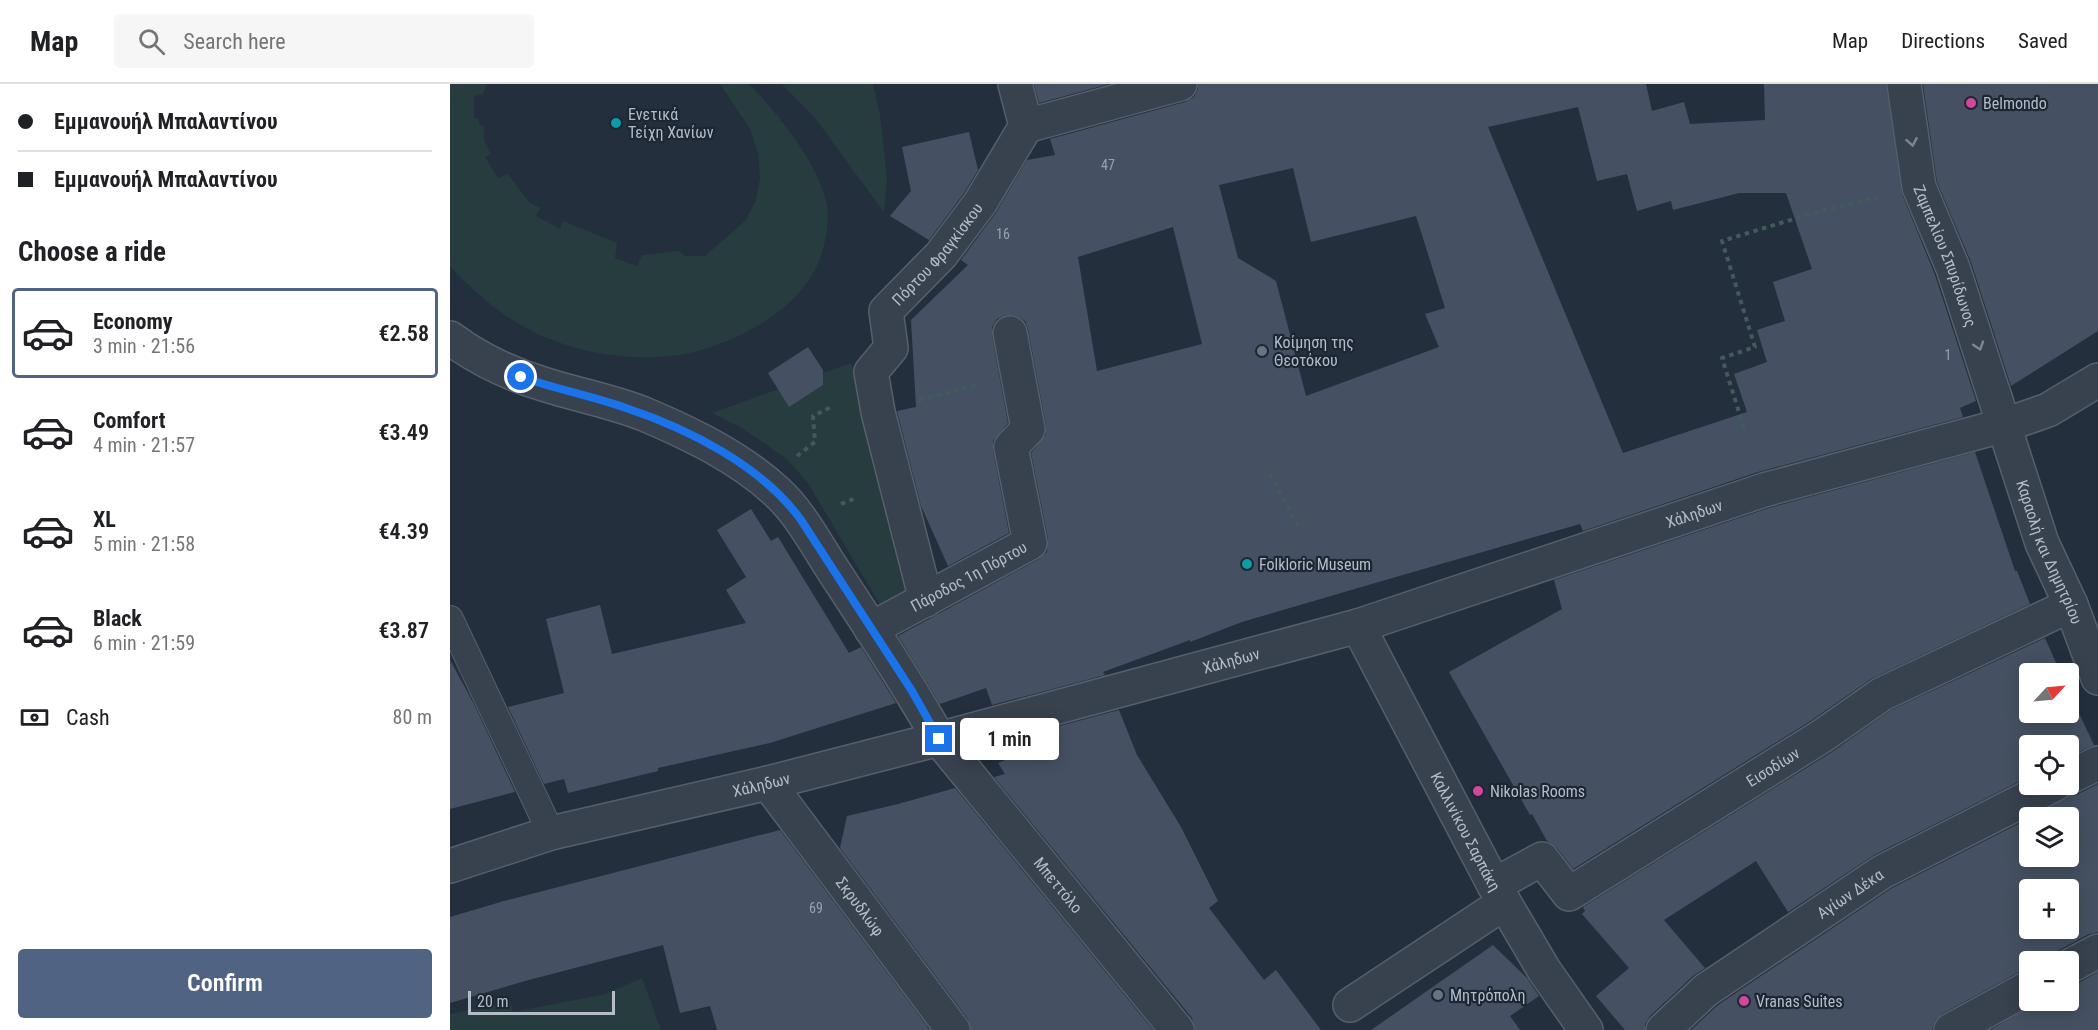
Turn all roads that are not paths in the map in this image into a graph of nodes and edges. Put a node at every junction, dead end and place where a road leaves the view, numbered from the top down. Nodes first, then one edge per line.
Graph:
1 (1016, 84) edge
2 (1180, 84) edge
3 (1904, 84) edge
4 (1026, 126) junction
5 (1010, 333) dead end
6 (450, 338) edge
7 (2098, 380) edge
8 (2005, 425) junction
9 (927, 600) junction
10 (2071, 605) junction
11 (450, 619) edge
12 (1358, 626) junction
13 (872, 629) junction
14 (2098, 678) edge
15 (939, 739) junction
16 (2098, 763) edge
17 (2079, 772) edge
18 (768, 783) junction
19 (2033, 795) edge
20 (551, 833) junction
21 (450, 866) edge
22 (1499, 894) junction
23 (2098, 951) edge
24 (2079, 961) edge
25 (2019, 993) edge
26 (1350, 1005) dead end
27 (1955, 1029) edge
28 (953, 1030) edge
29 (1177, 1030) edge
30 (1586, 1030) edge
31 (1663, 1030) edge

1 - 4 street
2 - 4 street
3 -> 8 street, Ζαμπελίου Σπυρίδωνος
4 - 9 street, Πόρτου Φραγκίσκου
5 - 9 street, Πάροδος 1η Πόρτου
6 - 13 street, Μπεττόλο
7 - 8 street, Χάληδων
8 - 10 street, Καραολή και Δημητρίου
8 - 12 street, Χάληδων
9 - 13 street, Πάροδος 1η Πόρτου
10 - 14 street, Καραολή και Δημητρίου
10 - 22 street, Εισοδίων
11 - 20 lane
12 - 15 street, Χάληδων
12 - 22 street, Καλλινίκου Σαρπάκη
13 - 15 street, Μπεττόλο
15 - 18 street, Χάληδων
15 - 29 street, Μπεττόλο
16 - 17 street
18 - 20 street, Χάληδων
18 - 28 street, Σκρυδλώφ
19 - 31 street, Αγίων Δέκα
20 - 21 street, Χάληδων
22 - 26 street
22 - 30 street, Καλλινίκου Σαρπάκη
23 - 24 street
25 - 27 street

